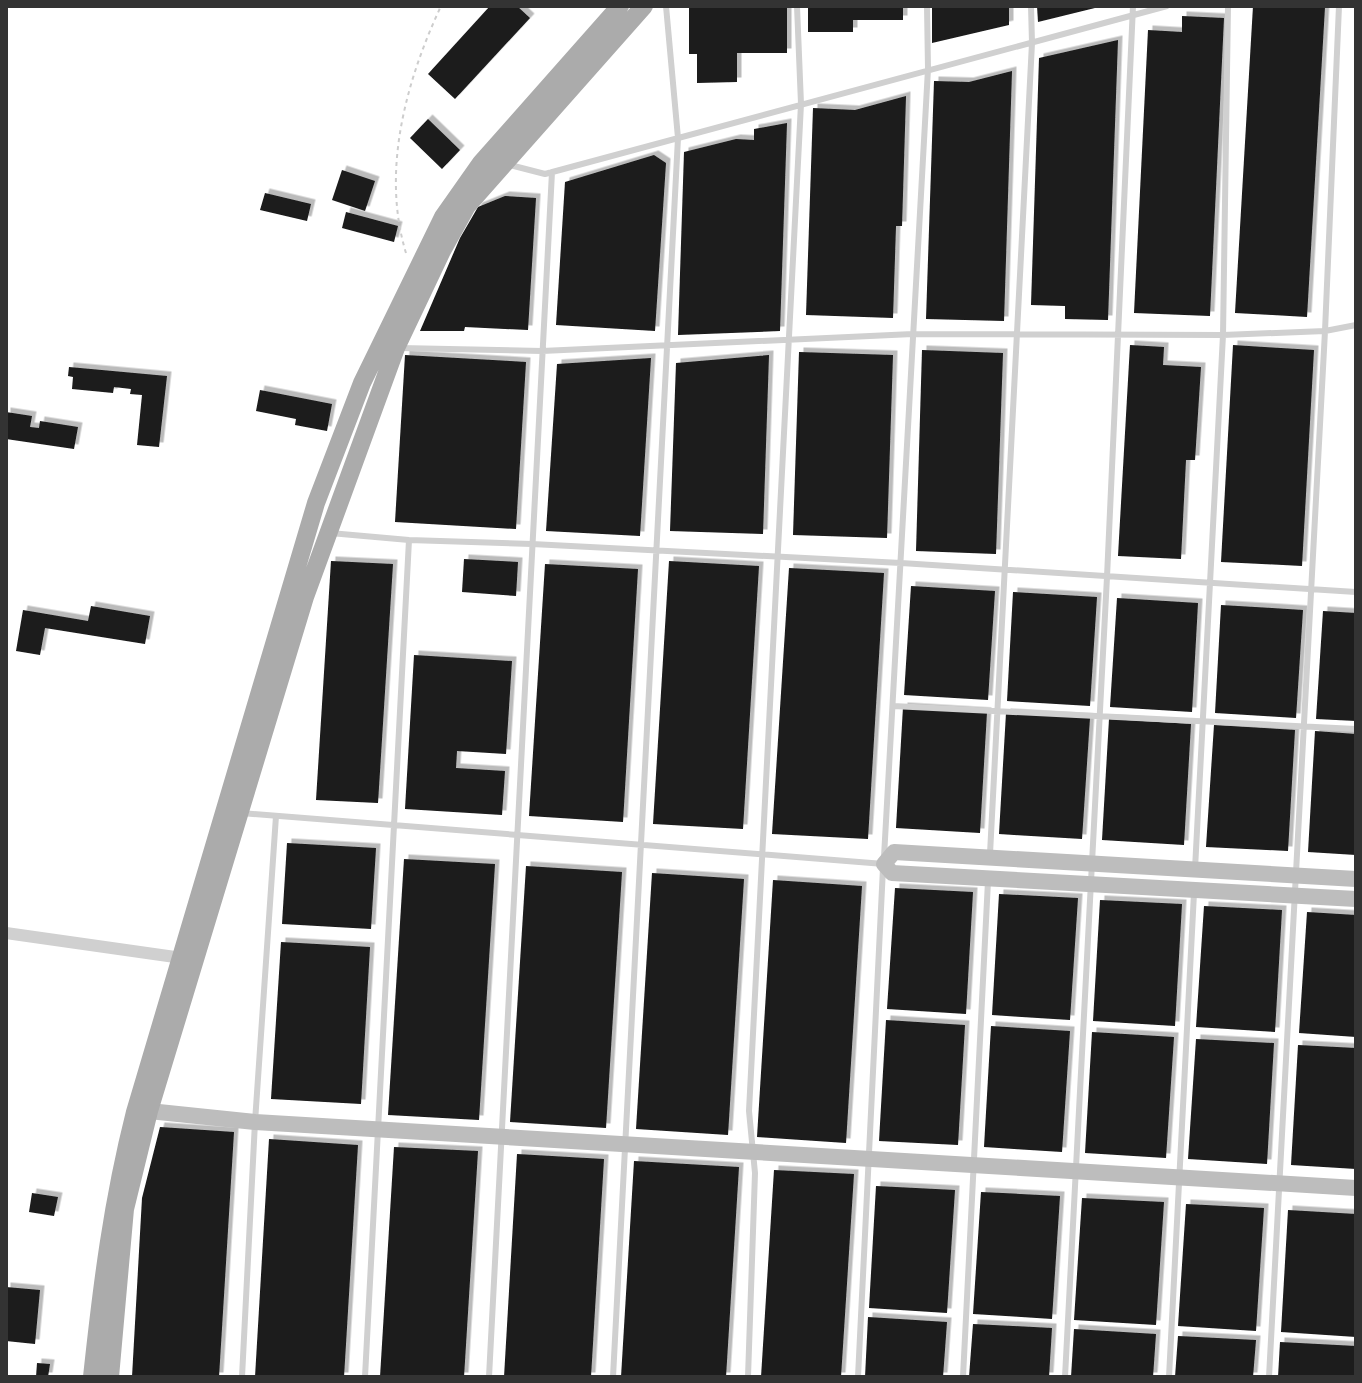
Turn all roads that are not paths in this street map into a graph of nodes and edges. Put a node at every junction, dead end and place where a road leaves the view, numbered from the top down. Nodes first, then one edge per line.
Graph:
1 (620, 6) edge
2 (644, 6) edge
3 (666, 6) edge
4 (797, 6) edge
5 (927, 6) edge
6 (1031, 6) edge
7 (1133, 6) edge
8 (1167, 6) edge
9 (1228, 6) edge
10 (1339, 6) edge
11 (1133, 15) junction
12 (1032, 43) junction
13 (928, 69) junction
14 (801, 104) junction
15 (678, 138) junction
16 (497, 158) junction
17 (552, 172) junction
18 (1356, 325) edge
19 (1325, 331) junction
20 (1017, 333) junction
21 (913, 334) junction
22 (1118, 334) junction
23 (1223, 335) junction
24 (791, 339) junction
25 (666, 346) junction
26 (396, 348) junction
27 (542, 351) junction
28 (326, 533) junction
29 (409, 540) junction
30 (532, 544) junction
31 (656, 552) junction
32 (779, 559) junction
33 (901, 563) junction
34 (1004, 570) junction
35 (1107, 577) junction
36 (1210, 583) junction
37 (1310, 589) junction
38 (1356, 592) edge
39 (893, 706) junction
40 (997, 711) junction
41 (1100, 716) junction
42 (1203, 721) junction
43 (1303, 726) junction
44 (1356, 729) edge
45 (239, 813) junction
46 (276, 816) junction
47 (394, 825) junction
48 (517, 835) junction
49 (641, 844) junction
50 (761, 854) junction
51 (990, 858) junction
52 (884, 864) junction
53 (1092, 864) junction
54 (1195, 869) junction
55 (1295, 875) junction
56 (989, 878) junction
57 (1356, 879) edge
58 (1091, 884) junction
59 (1194, 890) junction
60 (1294, 896) junction
61 (1356, 899) edge
62 (6, 933) edge
63 (182, 958) junction
64 (149, 1111) junction
65 (255, 1122) junction
66 (378, 1129) junction
67 (501, 1137) junction
68 (625, 1144) junction
69 (751, 1150) junction
70 (870, 1159) junction
71 (974, 1165) junction
72 (1076, 1171) junction
73 (1179, 1178) junction
74 (1279, 1184) junction
75 (1356, 1188) edge
76 (92, 1377) edge
77 (110, 1377) edge
78 (242, 1377) edge
79 (365, 1377) edge
80 (489, 1377) edge
81 (613, 1377) edge
82 (748, 1377) edge
83 (858, 1377) edge
84 (963, 1377) edge
85 (1065, 1377) edge
86 (1169, 1377) edge
87 (1269, 1377) edge

1 - 16 main road
2 - 16 main road
3 - 15 lane
4 - 14 lane
5 - 13 lane
6 - 12 lane
7 - 11 lane
8 - 11 lane
9 - 23 lane
10 - 19 lane
11 - 12 lane
11 - 22 lane
12 - 13 lane
12 - 20 lane
13 - 14 lane
13 - 21 lane
14 - 15 lane
14 - 24 lane
15 - 17 lane
15 - 25 lane
16 - 17 lane
16 - 26 main road
16 - 63 main road
17 - 27 lane
18 - 19 lane
19 - 23 lane
19 - 37 lane
20 - 21 lane
20 - 22 lane
20 - 34 lane
21 - 24 lane
21 - 33 lane
22 - 23 lane
22 - 35 lane
23 - 36 lane
24 - 25 lane
24 - 32 lane
25 - 27 lane
25 - 31 lane
26 - 27 lane
26 - 28 main road
27 - 30 lane
28 - 29 lane
28 - 45 main road
29 - 30 lane
29 - 47 lane
30 - 31 lane
30 - 48 lane
31 - 32 lane
31 - 49 lane
32 - 33 lane
32 - 50 lane
33 - 34 lane
33 - 39 lane
34 - 35 lane
34 - 40 lane
35 - 36 lane
35 - 41 lane
36 - 37 lane
36 - 42 lane
37 - 38 lane
37 - 43 lane
39 - 40 lane
39 - 52 lane
40 - 41 lane
40 - 51 lane
41 - 42 lane
41 - 53 lane
42 - 43 lane
42 - 54 lane
43 - 44 lane
43 - 55 lane
45 - 46 lane
45 - 64 main road
46 - 47 lane
46 - 65 lane
47 - 48 lane
47 - 66 lane
48 - 49 lane
48 - 67 lane
49 - 50 lane
49 - 68 lane
50 - 52 lane
50 - 69 lane
51 - 52 street
51 - 53 street
52 - 56 street
52 - 70 lane
53 - 54 street
53 - 58 lane
54 - 55 street
55 - 57 street
55 - 60 lane
56 - 58 street
56 - 71 lane
58 - 59 street
58 - 72 lane
59 - 60 street
59 - 73 lane
60 - 61 street
60 - 74 lane
62 - 63 street
63 - 76 main road
64 - 65 street
64 - 77 main road
65 - 66 street
65 - 78 lane
66 - 67 street
66 - 79 lane
67 - 68 street
67 - 80 lane
68 - 69 street
68 - 81 lane
69 - 70 street
69 - 82 lane
70 - 71 street
70 - 83 lane
71 - 72 street
71 - 84 lane
72 - 73 street
72 - 85 lane
73 - 74 street
73 - 86 lane
74 - 75 street
74 - 87 lane

